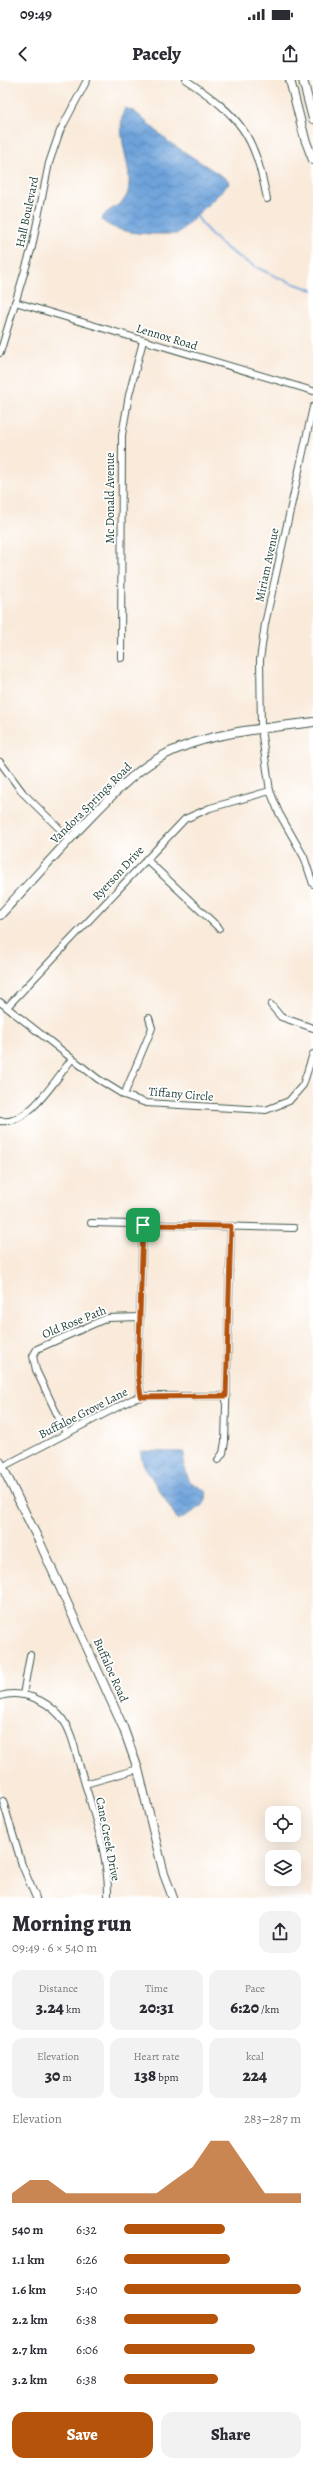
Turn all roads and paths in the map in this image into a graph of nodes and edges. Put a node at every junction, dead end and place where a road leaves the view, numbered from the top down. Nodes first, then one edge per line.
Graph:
1 (87, 80) edge
2 (186, 80) edge
3 (290, 80) edge
4 (303, 80) edge
5 (313, 119) edge
6 (313, 160) edge
7 (267, 199) dead end
8 (15, 302) junction
9 (143, 341) junction
10 (0, 353) edge
11 (313, 391) edge
12 (313, 406) edge
13 (121, 658) dead end
14 (313, 722) edge
15 (261, 729) junction
16 (0, 762) edge
17 (270, 791) junction
18 (70, 839) junction
19 (146, 859) junction
20 (313, 884) edge
21 (0, 915) edge
22 (219, 928) dead end
23 (0, 1002) edge
24 (271, 1005) dead end
25 (7, 1007) junction
26 (149, 1018) dead end
27 (313, 1028) edge
28 (313, 1054) edge
29 (72, 1058) junction
30 (124, 1095) junction
31 (0, 1121) edge
32 (91, 1223) dead end
33 (143, 1225) junction
34 (231, 1226) junction
35 (294, 1228) dead end
36 (140, 1317) junction
37 (226, 1396) junction
38 (141, 1397) junction
39 (66, 1434) junction
40 (218, 1460) dead end
41 (1, 1464) edge
42 (30, 1655) dead end
43 (23, 1695) junction
44 (0, 1696) edge
45 (138, 1769) junction
46 (85, 1784) junction
47 (3, 1801) dead end
48 (36, 1898) edge
49 (108, 1898) edge
50 (173, 1898) edge

1 - 8 street, Hall Boulevard
2 - 7 street
3 - 6 street
4 - 5 street
8 - 9 street, Lennox Road
8 - 10 street, Hall Boulevard
9 - 11 street, Lennox Road
9 - 13 street, Mc Donald Avenue
12 - 15 street, Miriam Avenue
14 - 15 street, Vandora Springs Road
15 - 17 street
15 - 18 street, Vandora Springs Road
16 - 18 street
17 - 19 street, Ryerson Drive
17 - 20 street
18 - 21 street, Vandora Springs Road
19 - 22 street
19 - 25 street, Ryerson Drive
23 - 25 street, Tiffany Circle
24 - 27 street
25 - 29 street, Tiffany Circle
26 - 30 street
28 - 30 street, Tiffany Circle
29 - 30 street, Tiffany Circle
29 - 31 street
32 - 33 street
33 - 34 street
33 - 36 street
34 - 35 street
34 - 37 street
36 - 38 street
36 - 39 street, Old Rose Path
37 - 38 street, Buffaloe Grove Lane
37 - 40 street
38 - 39 street, Buffaloe Grove Lane
39 - 41 street, Buffaloe Grove Lane
41 - 45 street, Buffaloe Road
42 - 43 street
43 - 44 street, Cane Creek Drive
43 - 46 street, Cane Creek Drive
45 - 46 street, Cane Creek Drive
45 - 50 street, Buffaloe Road
46 - 49 street, Cane Creek Drive
47 - 48 street

